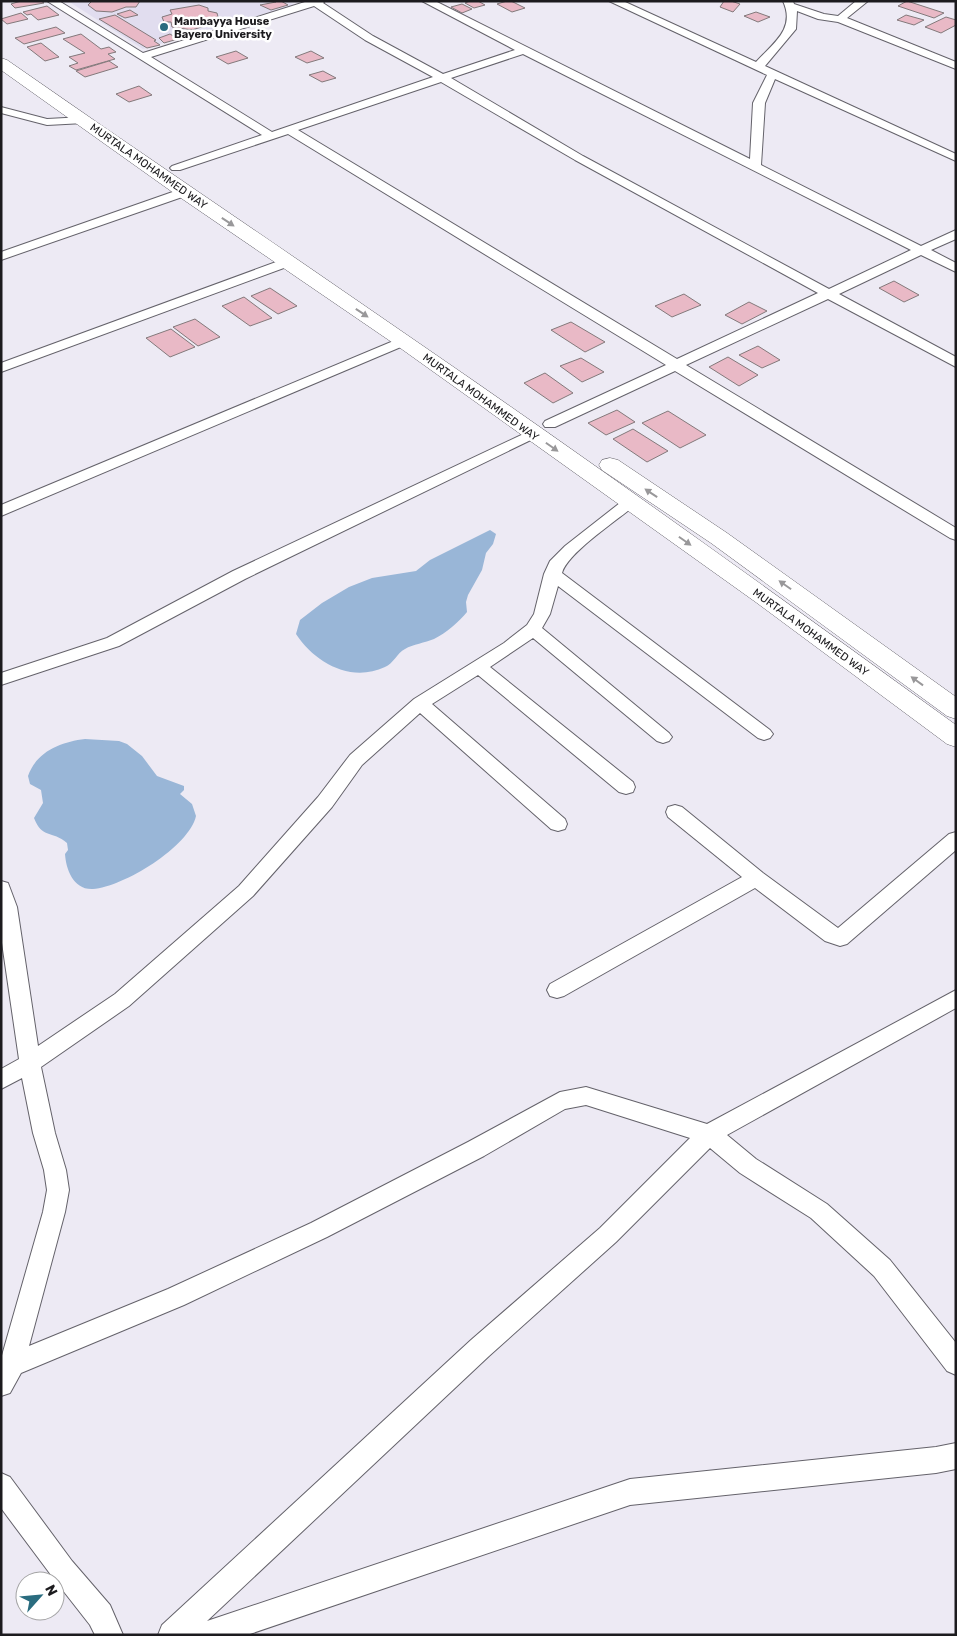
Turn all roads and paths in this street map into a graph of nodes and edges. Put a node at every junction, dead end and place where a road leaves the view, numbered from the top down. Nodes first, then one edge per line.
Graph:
1 (52, 1) edge
2 (427, 1) edge
3 (614, 1) edge
4 (863, 1) edge
5 (316, 2) edge
6 (789, 4) edge
7 (840, 19) junction
8 (1, 49) edge
9 (524, 50) junction
10 (141, 57) junction
11 (1, 63) edge
12 (759, 66) junction
13 (956, 66) edge
14 (772, 74) junction
15 (443, 78) junction
16 (1, 110) edge
17 (84, 120) junction
18 (290, 130) junction
19 (271, 136) junction
20 (956, 158) edge
21 (755, 167) junction
22 (176, 168) junction
23 (184, 192) junction
24 (956, 234) edge
25 (921, 251) junction
26 (1, 256) edge
27 (287, 262) junction
28 (956, 268) edge
29 (827, 294) junction
30 (402, 341) junction
31 (956, 362) edge
32 (679, 365) junction
33 (1, 368) edge
34 (541, 429) junction
35 (630, 502) junction
36 (1, 511) edge
37 (956, 535) edge
38 (552, 574) junction
39 (533, 629) junction
40 (479, 667) junction
41 (1, 679) edge
42 (420, 703) junction
43 (956, 710) edge
44 (764, 734) dead end
45 (663, 737) dead end
46 (956, 738) edge
47 (626, 788) dead end
48 (674, 812) dead end
49 (558, 824) dead end
50 (956, 839) edge
51 (756, 878) junction
52 (1, 888) edge
53 (556, 990) dead end
54 (956, 998) edge
55 (30, 1063) junction
56 (1, 1080) edge
57 (709, 1134) junction
58 (956, 1363) edge
59 (7, 1375) edge
60 (956, 1456) edge
61 (1, 1486) edge
62 (109, 1635) edge
63 (172, 1635) edge
64 (206, 1635) edge

1 - 10 street
2 - 9 street
3 - 12 street
4 - 7 street
5 - 10 street
5 - 15 street
6 - 7 street
6 - 12 street
7 - 13 street
8 - 22 main road, MURTALA MOHAMMED WAY
9 - 15 street
9 - 21 street
10 - 19 street
11 - 17 main road, MURTALA MOHAMMED WAY
12 - 14 street
14 - 20 street
14 - 21 street
15 - 18 street
15 - 29 street
16 - 17 street
17 - 23 main road, MURTALA MOHAMMED WAY
18 - 19 street
18 - 32 street
19 - 22 street
21 - 25 street
22 - 34 main road, MURTALA MOHAMMED WAY
23 - 26 street
23 -> 27 main road, MURTALA MOHAMMED WAY
24 - 25 street
25 - 28 street
25 - 29 street
27 -> 30 main road, MURTALA MOHAMMED WAY
27 - 33 street
29 - 31 street
29 - 32 street
30 - 34 main road, MURTALA MOHAMMED WAY
30 - 36 street
32 - 34 street
32 - 37 street
34 -> 35 main road, MURTALA MOHAMMED WAY
34 - 41 street
43 -> 34 main road, MURTALA MOHAMMED WAY
35 - 38 street
35 -> 46 main road, MURTALA MOHAMMED WAY
38 - 39 street
38 - 44 street
39 - 40 street
39 - 45 street
40 - 42 street
40 - 47 street
42 - 49 street
42 - 55 street
48 - 51 street
50 - 51 street
51 - 53 street
52 - 55 street
54 - 57 street
55 - 56 street
55 - 59 street
57 - 58 street
57 - 59 street
57 - 63 street
60 - 64 street
61 - 62 street

